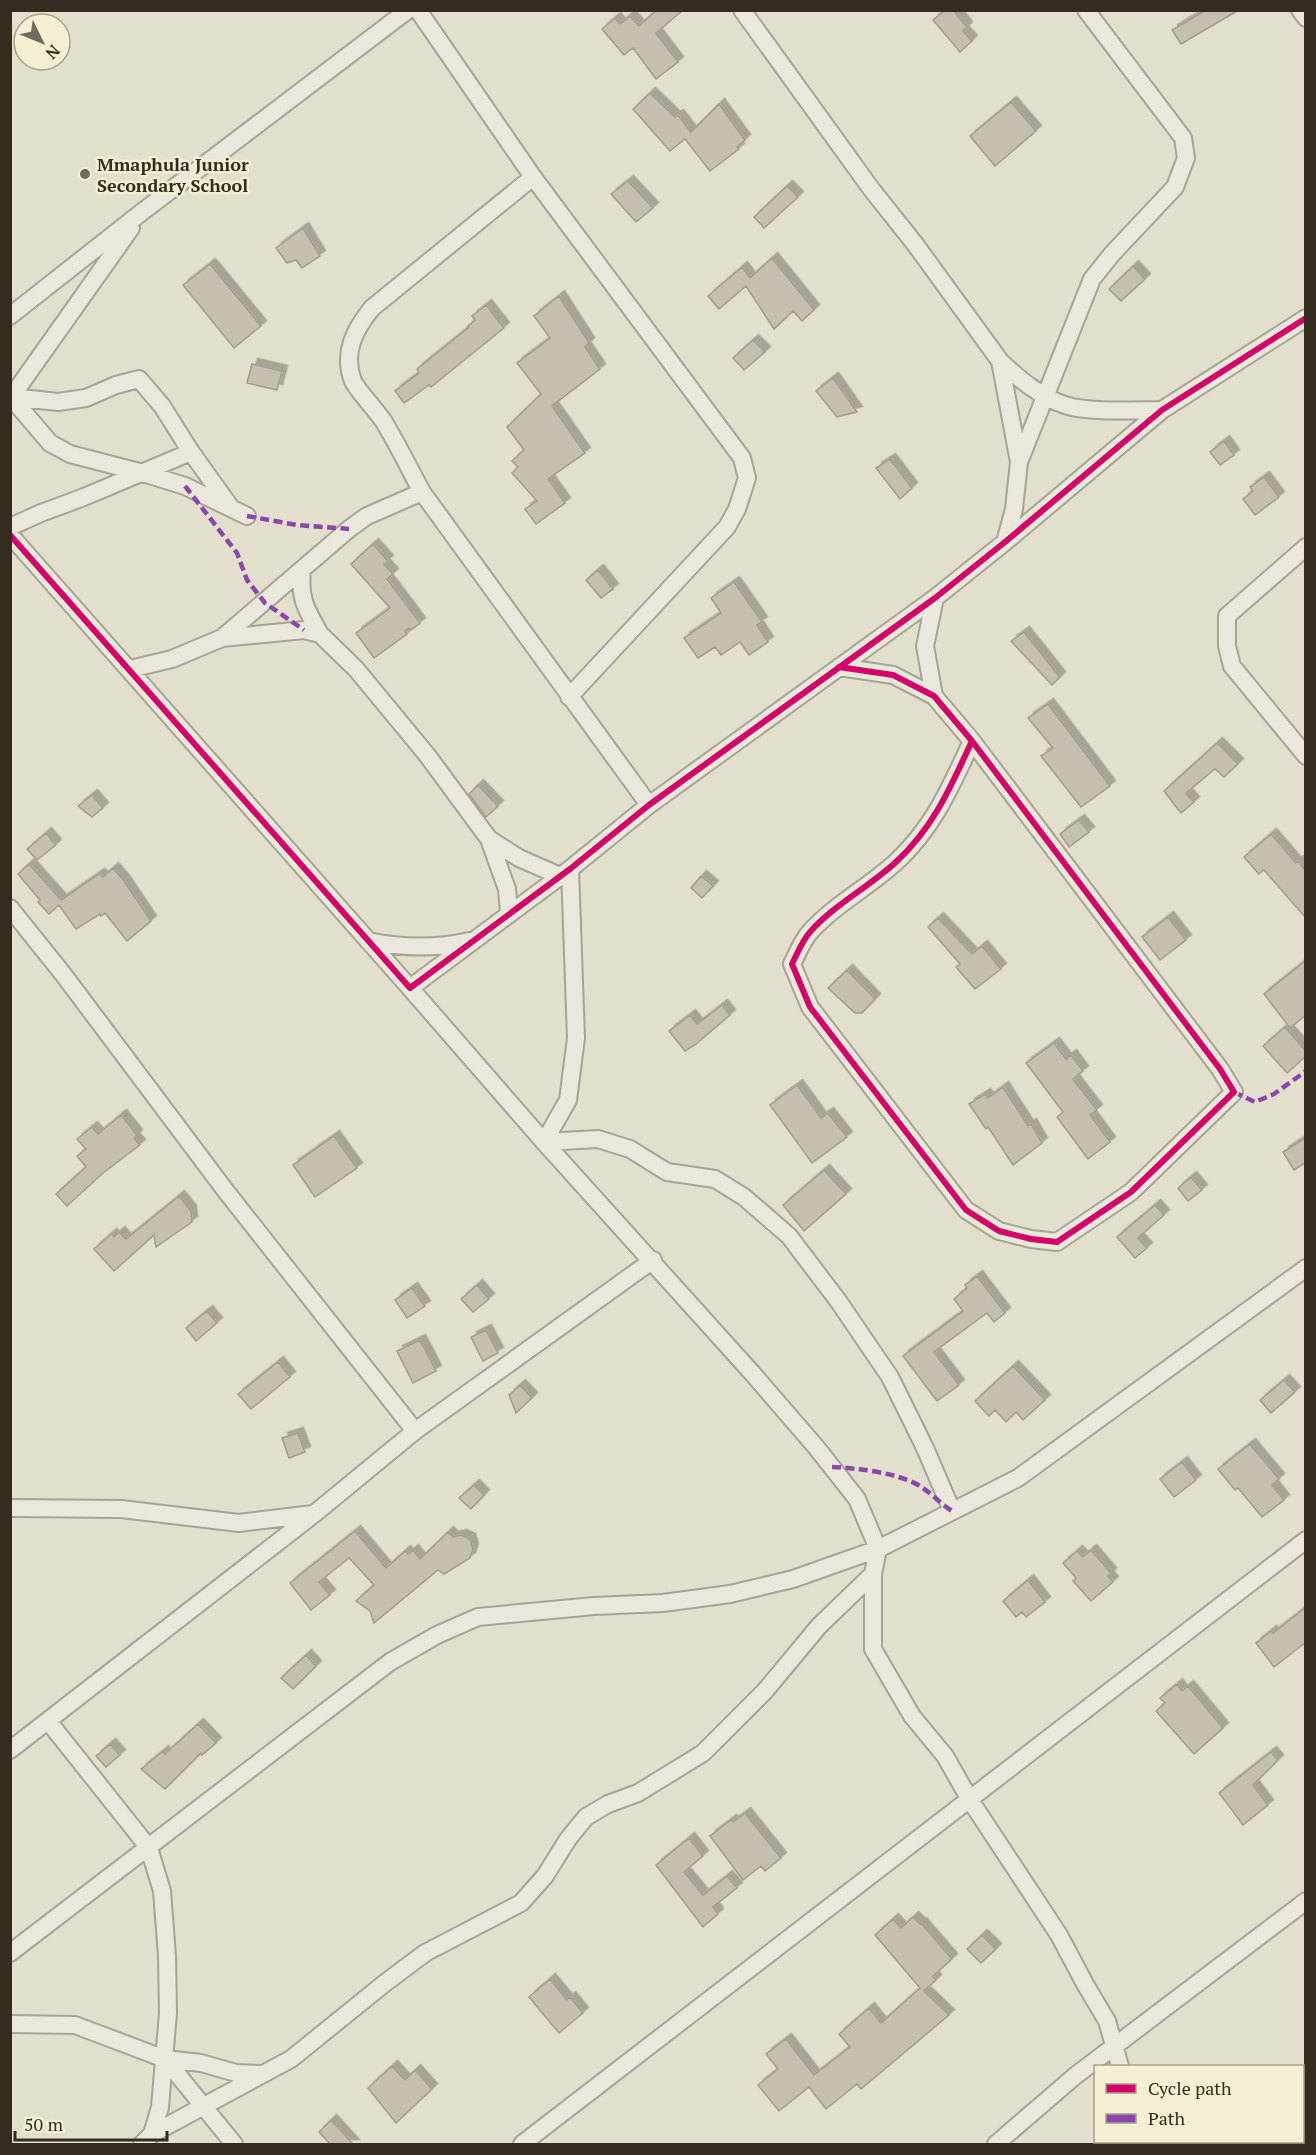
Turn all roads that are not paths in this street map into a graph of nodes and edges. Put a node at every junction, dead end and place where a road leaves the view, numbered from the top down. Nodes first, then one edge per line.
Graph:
1 (408, 10) edge
2 (418, 10) edge
3 (742, 10) edge
4 (1086, 10) edge
5 (533, 177) junction
6 (142, 212) junction
7 (10, 316) edge
8 (1305, 318) edge
9 (1000, 361) junction
10 (1045, 396) junction
11 (11, 397) edge
12 (1162, 410) junction
13 (191, 452) junction
14 (1019, 462) junction
15 (143, 472) junction
16 (422, 492) junction
17 (229, 505) junction
18 (247, 516) dead end
19 (10, 527) edge
20 (10, 535) edge
21 (1005, 542) junction
22 (1305, 547) edge
23 (302, 571) junction
24 (935, 598) junction
25 (320, 634) junction
26 (222, 638) junction
27 (839, 667) junction
28 (130, 669) junction
29 (934, 696) junction
30 (569, 697) junction
31 (972, 741) junction
32 (1305, 756) edge
33 (649, 805) junction
34 (489, 839) junction
35 (565, 872) junction
36 (10, 908) edge
37 (509, 914) junction
38 (474, 940) junction
39 (369, 941) junction
40 (410, 988) junction
41 (544, 1142) junction
42 (653, 1260) junction
43 (1305, 1268) edge
44 (415, 1431) junction
45 (10, 1508) edge
46 (952, 1511) junction
47 (314, 1514) junction
48 (1305, 1540) edge
49 (878, 1549) junction
50 (873, 1574) junction
51 (48, 1721) junction
52 (10, 1750) edge
53 (970, 1800) junction
54 (149, 1848) junction
55 (1305, 1901) edge
56 (10, 1953) edge
57 (10, 2024) edge
58 (1114, 2047) junction
59 (165, 2059) junction
60 (1119, 2065) edge
61 (261, 2074) junction
62 (204, 2107) junction
63 (147, 2140) edge
64 (234, 2145) edge
65 (522, 2145) edge
66 (996, 2145) edge

1 - 6 street
2 - 5 street
3 - 9 street
4 - 10 street
5 - 16 street
5 - 30 street
6 - 7 street
6 - 11 street
8 - 12 street
9 - 10 street
9 - 14 street
10 - 12 street
10 - 14 street
11 - 13 street
11 - 15 street
12 - 21 street
13 - 15 street
13 - 17 street
14 - 21 street
15 - 17 street
15 - 19 street
16 - 23 street
16 - 30 street
17 - 18 street
20 - 28 street
21 - 24 street
22 - 32 street
23 - 25 street
23 - 26 street
24 - 27 street
24 - 29 street
25 - 26 street
25 - 34 street
26 - 28 street
27 - 29 street
27 - 33 street
28 - 39 street
29 - 31 street
30 - 33 street
31 - 31 street
33 - 35 street
34 - 35 street
34 - 37 street
35 - 37 street
35 - 41 street
36 - 44 street
37 - 38 street
38 - 39 street
38 - 40 street
39 - 40 street
40 - 41 street
41 - 42 street
41 - 46 street
42 - 44 street
42 - 49 street
43 - 46 street
44 - 47 street
45 - 47 street
46 - 49 street
47 - 51 street
48 - 53 street
49 - 50 street
49 - 54 street
50 - 53 street
50 - 61 street
51 - 52 street
51 - 54 street
53 - 58 street
53 - 65 street
54 - 56 street
54 - 59 street
55 - 58 street
57 - 59 street
58 - 60 street
58 - 66 street
59 - 61 street
59 - 62 street
59 - 63 street
61 - 62 street
62 - 63 street
62 - 64 street

